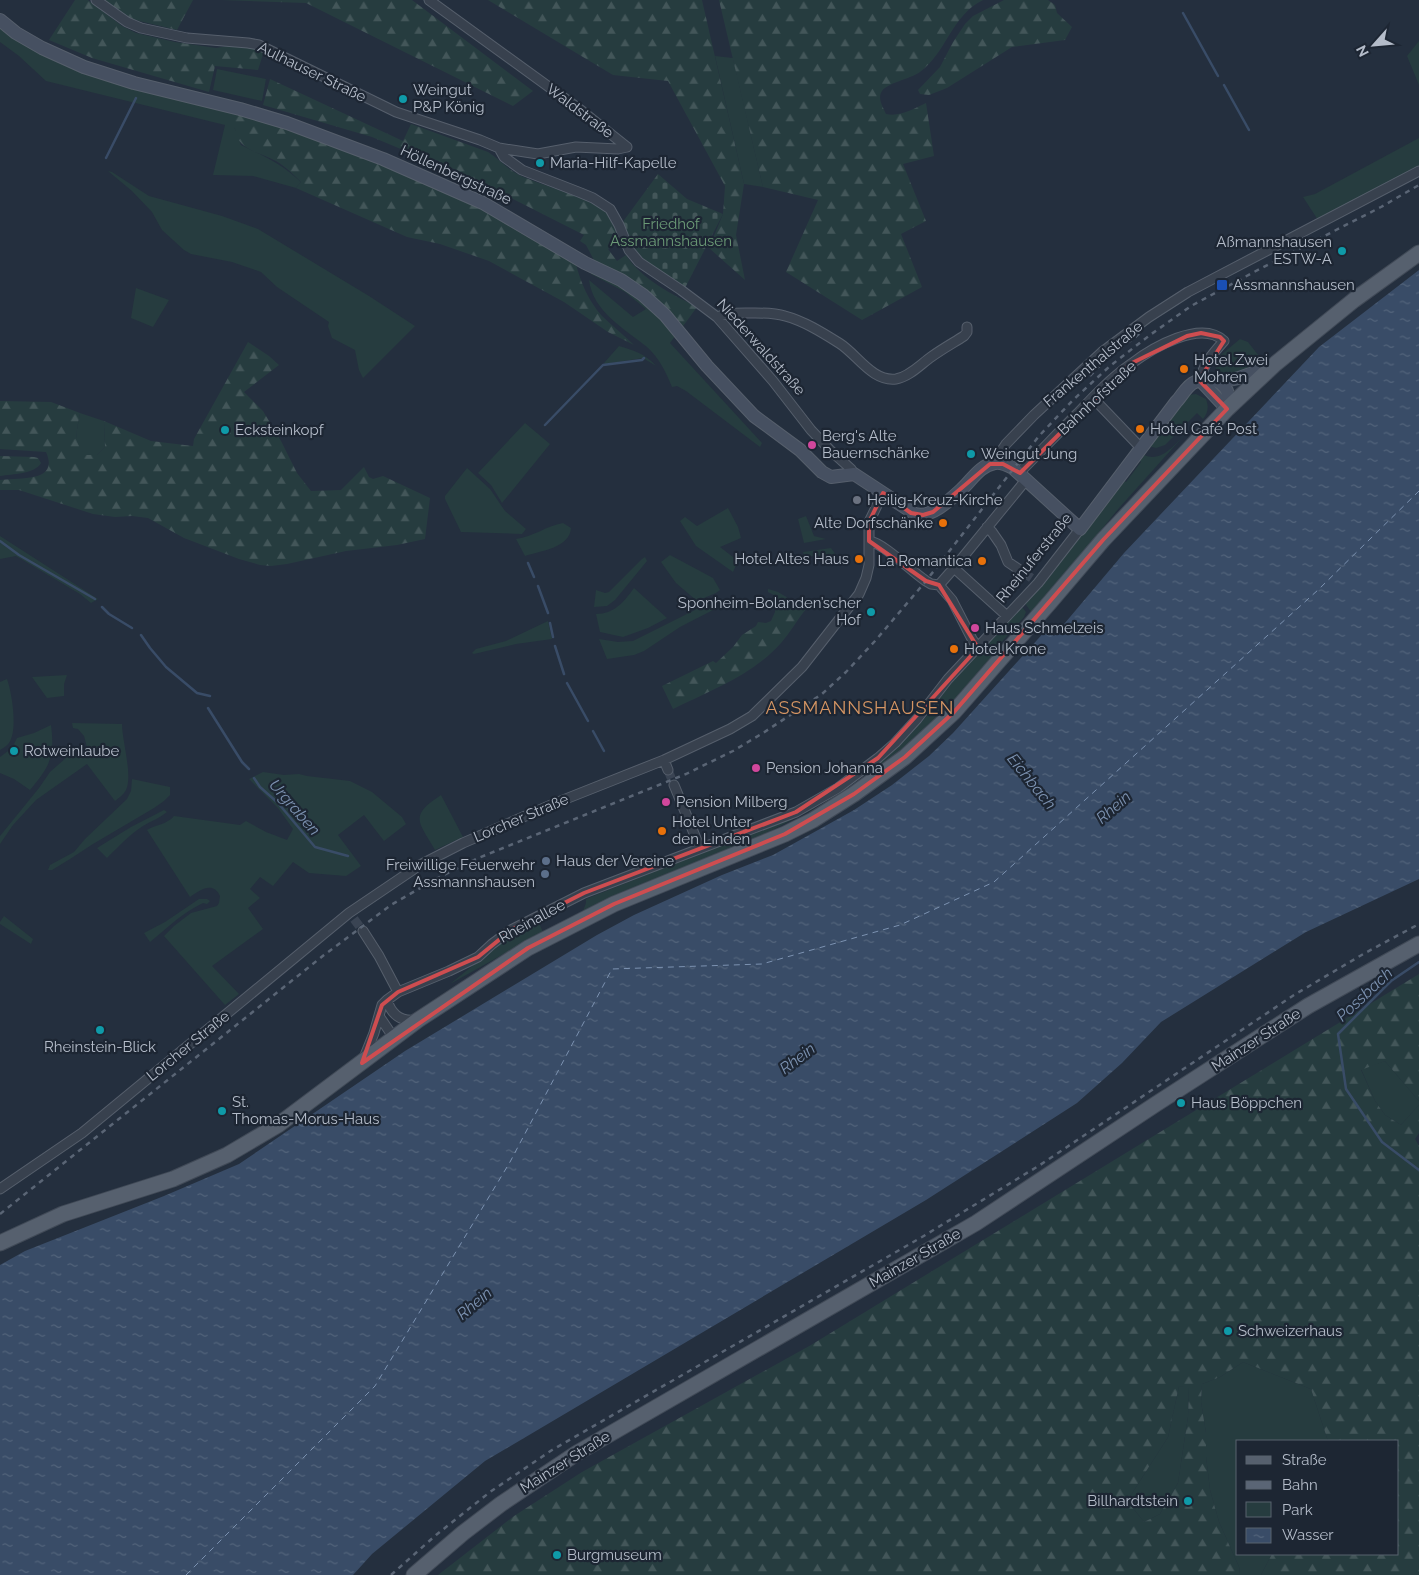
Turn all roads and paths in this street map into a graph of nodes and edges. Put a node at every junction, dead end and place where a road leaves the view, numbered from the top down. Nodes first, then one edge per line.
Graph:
1 (96, 0) edge
2 (429, 0) edge
3 (0, 20) edge
4 (499, 148) junction
5 (1419, 171) edge
6 (1419, 253) edge
7 (717, 318) junction
8 (967, 327) dead end
9 (1274, 365) junction
10 (1201, 381) junction
11 (1219, 382) junction
12 (1093, 398) junction
13 (1227, 409) junction
14 (1141, 448) junction
15 (996, 462) junction
16 (854, 474) junction
17 (1023, 476) junction
18 (883, 493) junction
19 (987, 527) junction
20 (1080, 529) junction
21 (869, 541) junction
22 (954, 568) junction
23 (1024, 573) tunnel mouth
24 (938, 585) junction
25 (1007, 616) junction
26 (978, 648) junction
27 (664, 760) junction
28 (668, 770) tunnel mouth
29 (674, 785) tunnel mouth
30 (700, 848) junction
31 (363, 932) tunnel mouth
32 (1419, 944) edge
33 (398, 992) junction
34 (387, 1000) junction
35 (379, 1016) junction
36 (418, 1020) junction
37 (394, 1038) junction
38 (362, 1063) junction
39 (0, 1190) edge
40 (0, 1243) edge
41 (414, 1575) edge

1 - 4 street, Aulhauser Straße
2 - 4 street, Waldstraße
3 - 16 main road, Höllenbergstraße
4 - 7 street, Niederwaldstraße
5 - 15 street, Frankenthalstraße
6 - 9 main road
7 - 8 street
7 - 16 street, Niederwaldstraße
9 - 11 main road
9 - 13 main road
10 - 11 main road
10 - 12 street, Bahnhofstraße
10 - 13 main road
10 - 14 main road, Rheinuferstraße
11 - 13 main road
12 - 14 street
12 - 17 street, Bahnhofstraße
13 - 36 main road
14 - 20 main road, Rheinuferstraße
15 - 17 main road
15 - 18 main road
16 - 18 main road
17 - 19 street, Bahnhofstraße
17 - 20 main road
18 - 21 street, Lorcher Straße
19 - 22 street, Bahnhofstraße
19 - 23 street
20 - 25 street, Rheinuferstraße
21 - 24 street
21 - 27 street, Lorcher Straße
22 - 24 street, Bahnhofstraße
22 - 25 street
24 - 26 street
25 - 26 street, Rheinuferstraße
26 - 30 street, Rheinuferstraße
27 - 28 street
27 - 39 street, Lorcher Straße
29 - 30 street
30 - 33 street, Rheinallee
31 - 33 street
32 - 41 main road, Mainzer Straße
33 - 34 street, Rheinallee
34 - 35 street, Rheinallee
34 - 36 street
35 - 37 street
35 - 38 street, Rheinallee
36 - 37 main road
37 - 38 main road
38 - 40 main road

